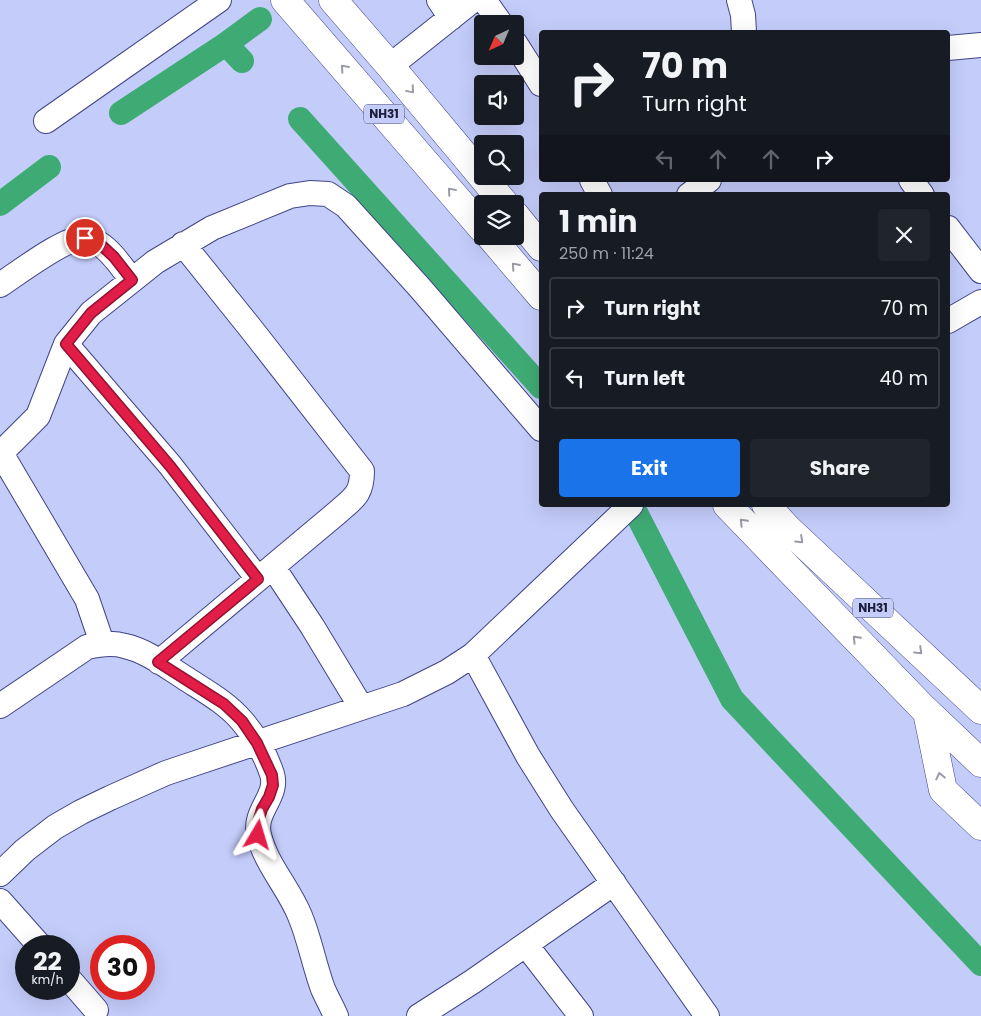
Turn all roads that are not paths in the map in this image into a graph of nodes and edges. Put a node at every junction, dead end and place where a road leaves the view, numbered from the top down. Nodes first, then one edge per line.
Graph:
1 (219, 0) edge
2 (285, 0) edge
3 (333, 0) edge
4 (473, 0) edge
5 (484, 0) edge
6 (739, 0) edge
7 (445, 9) edge
8 (495, 15) edge
9 (744, 30) edge
10 (981, 44) edge
11 (950, 48) edge
12 (524, 57) edge
13 (390, 66) junction
14 (539, 81) edge
15 (46, 121) dead end
16 (707, 182) edge
17 (693, 192) edge
18 (498, 195) edge
19 (474, 219) edge
20 (524, 226) edge
21 (950, 231) edge
22 (183, 244) junction
23 (498, 245) edge
24 (539, 245) edge
25 (981, 270) edge
26 (132, 280) junction
27 (0, 285) edge
28 (539, 294) edge
29 (981, 302) edge
30 (950, 319) edge
31 (66, 344) junction
32 (539, 427) edge
33 (1, 454) edge
34 (729, 507) edge
35 (768, 507) edge
36 (616, 512) edge
37 (266, 573) junction
38 (102, 643) junction
39 (473, 655) junction
40 (158, 662) junction
41 (0, 706) edge
42 (361, 707) junction
43 (981, 710) edge
44 (927, 712) junction
45 (257, 743) junction
46 (981, 763) edge
47 (981, 826) edge
48 (0, 874) edge
49 (614, 883) junction
50 (0, 901) edge
51 (30, 935) edge
52 (526, 944) junction
53 (80, 992) edge
54 (96, 1010) dead end
55 (336, 1016) edge
56 (419, 1016) edge
57 (581, 1016) edge
58 (707, 1016) edge

1 - 15 street
19 -> 2 highway, NH31
3 - 13 highway, NH31
4 - 7 street
5 - 8 street
6 - 9 street
7 - 13 street
10 - 11 street
12 - 14 street
13 -> 18 highway, NH31
16 - 17 street
20 - 24 highway
21 - 25 street
22 - 26 street
22 - 32 street
22 - 37 street
28 -> 23 highway
26 - 27 street
26 - 31 street
29 - 30 street
31 - 33 street
31 - 37 street
33 - 38 street
44 -> 34 highway, NH31
35 -> 43 highway, NH31
36 - 39 street
37 - 40 street
37 - 42 street
38 - 40 street
38 - 41 street
39 - 42 street
39 - 49 street
40 - 45 street
42 - 45 street
44 - 46 highway
47 -> 44 highway
45 - 48 street
45 - 55 street
49 - 52 street
49 - 58 street
50 - 51 street
52 - 56 street
52 - 57 street
53 - 54 street

